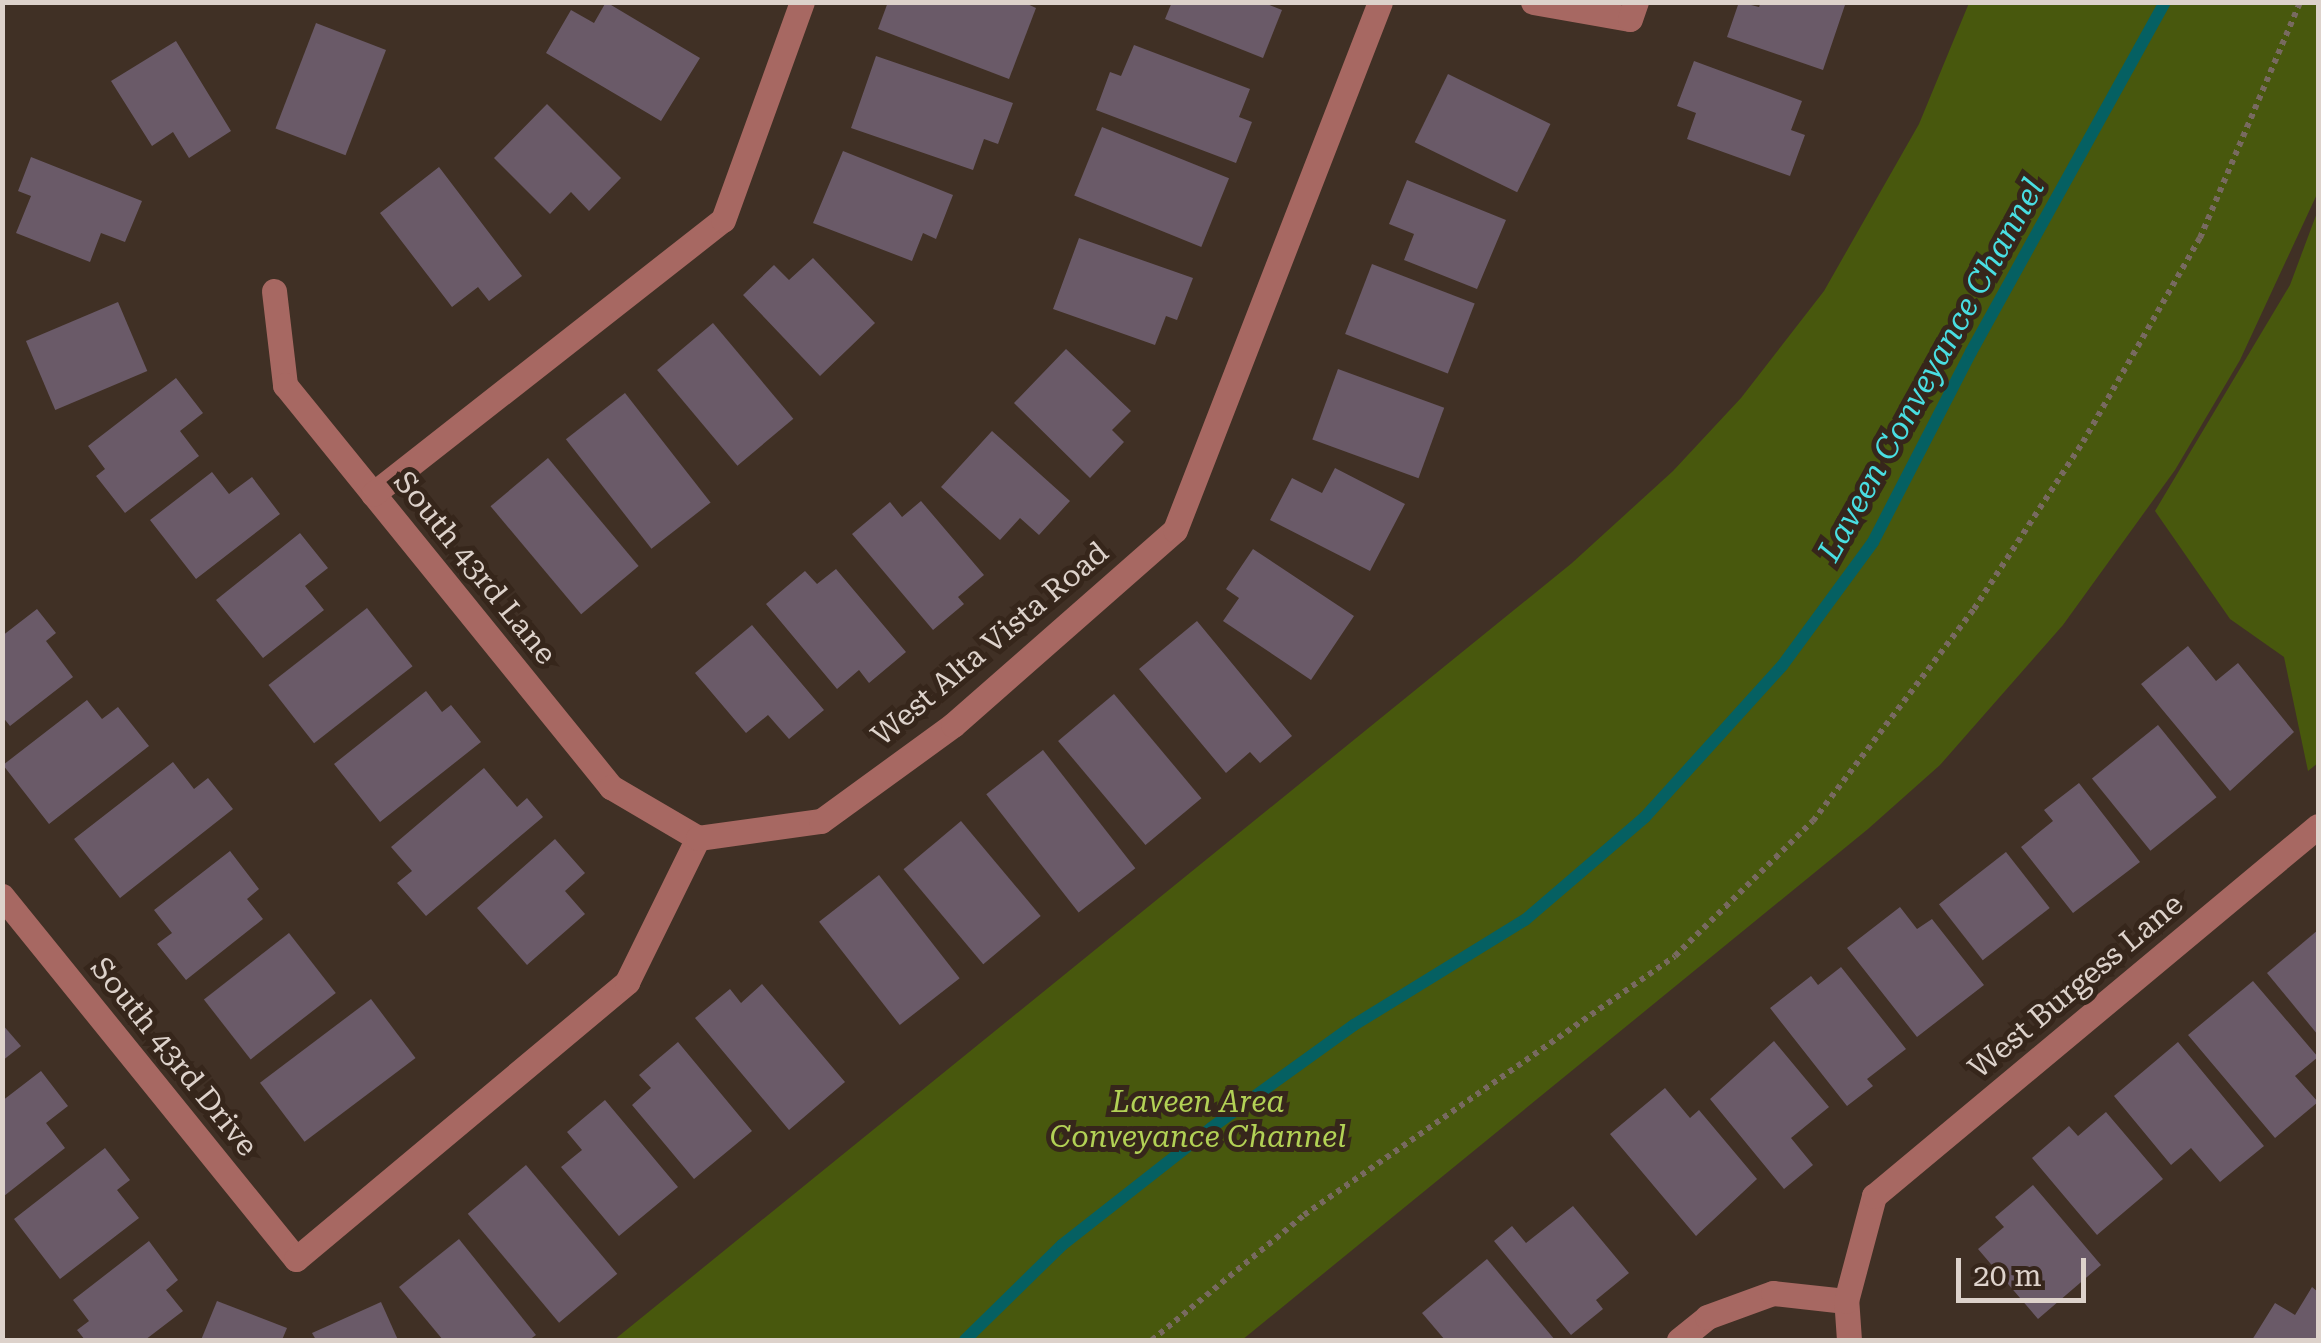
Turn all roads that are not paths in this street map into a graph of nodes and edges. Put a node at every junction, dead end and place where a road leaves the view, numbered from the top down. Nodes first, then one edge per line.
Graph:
1 (802, 2) edge
2 (1380, 2) edge
3 (1534, 2) edge
4 (1632, 11) edge
5 (274, 290) dead end
6 (374, 494) junction
7 (2318, 826) edge
8 (698, 838) junction
9 (2, 896) edge
10 (1846, 1301) junction
11 (1678, 1340) edge
12 (1849, 1340) edge

1 - 6 street
2 - 8 street, West Alta Vista Road
3 - 4 street
5 - 6 street, South 43rd Lane
6 - 8 street, South 43rd Lane
7 - 10 street, West Burgess Lane
8 - 9 street, South 43rd Drive
10 - 11 street
10 - 12 street

